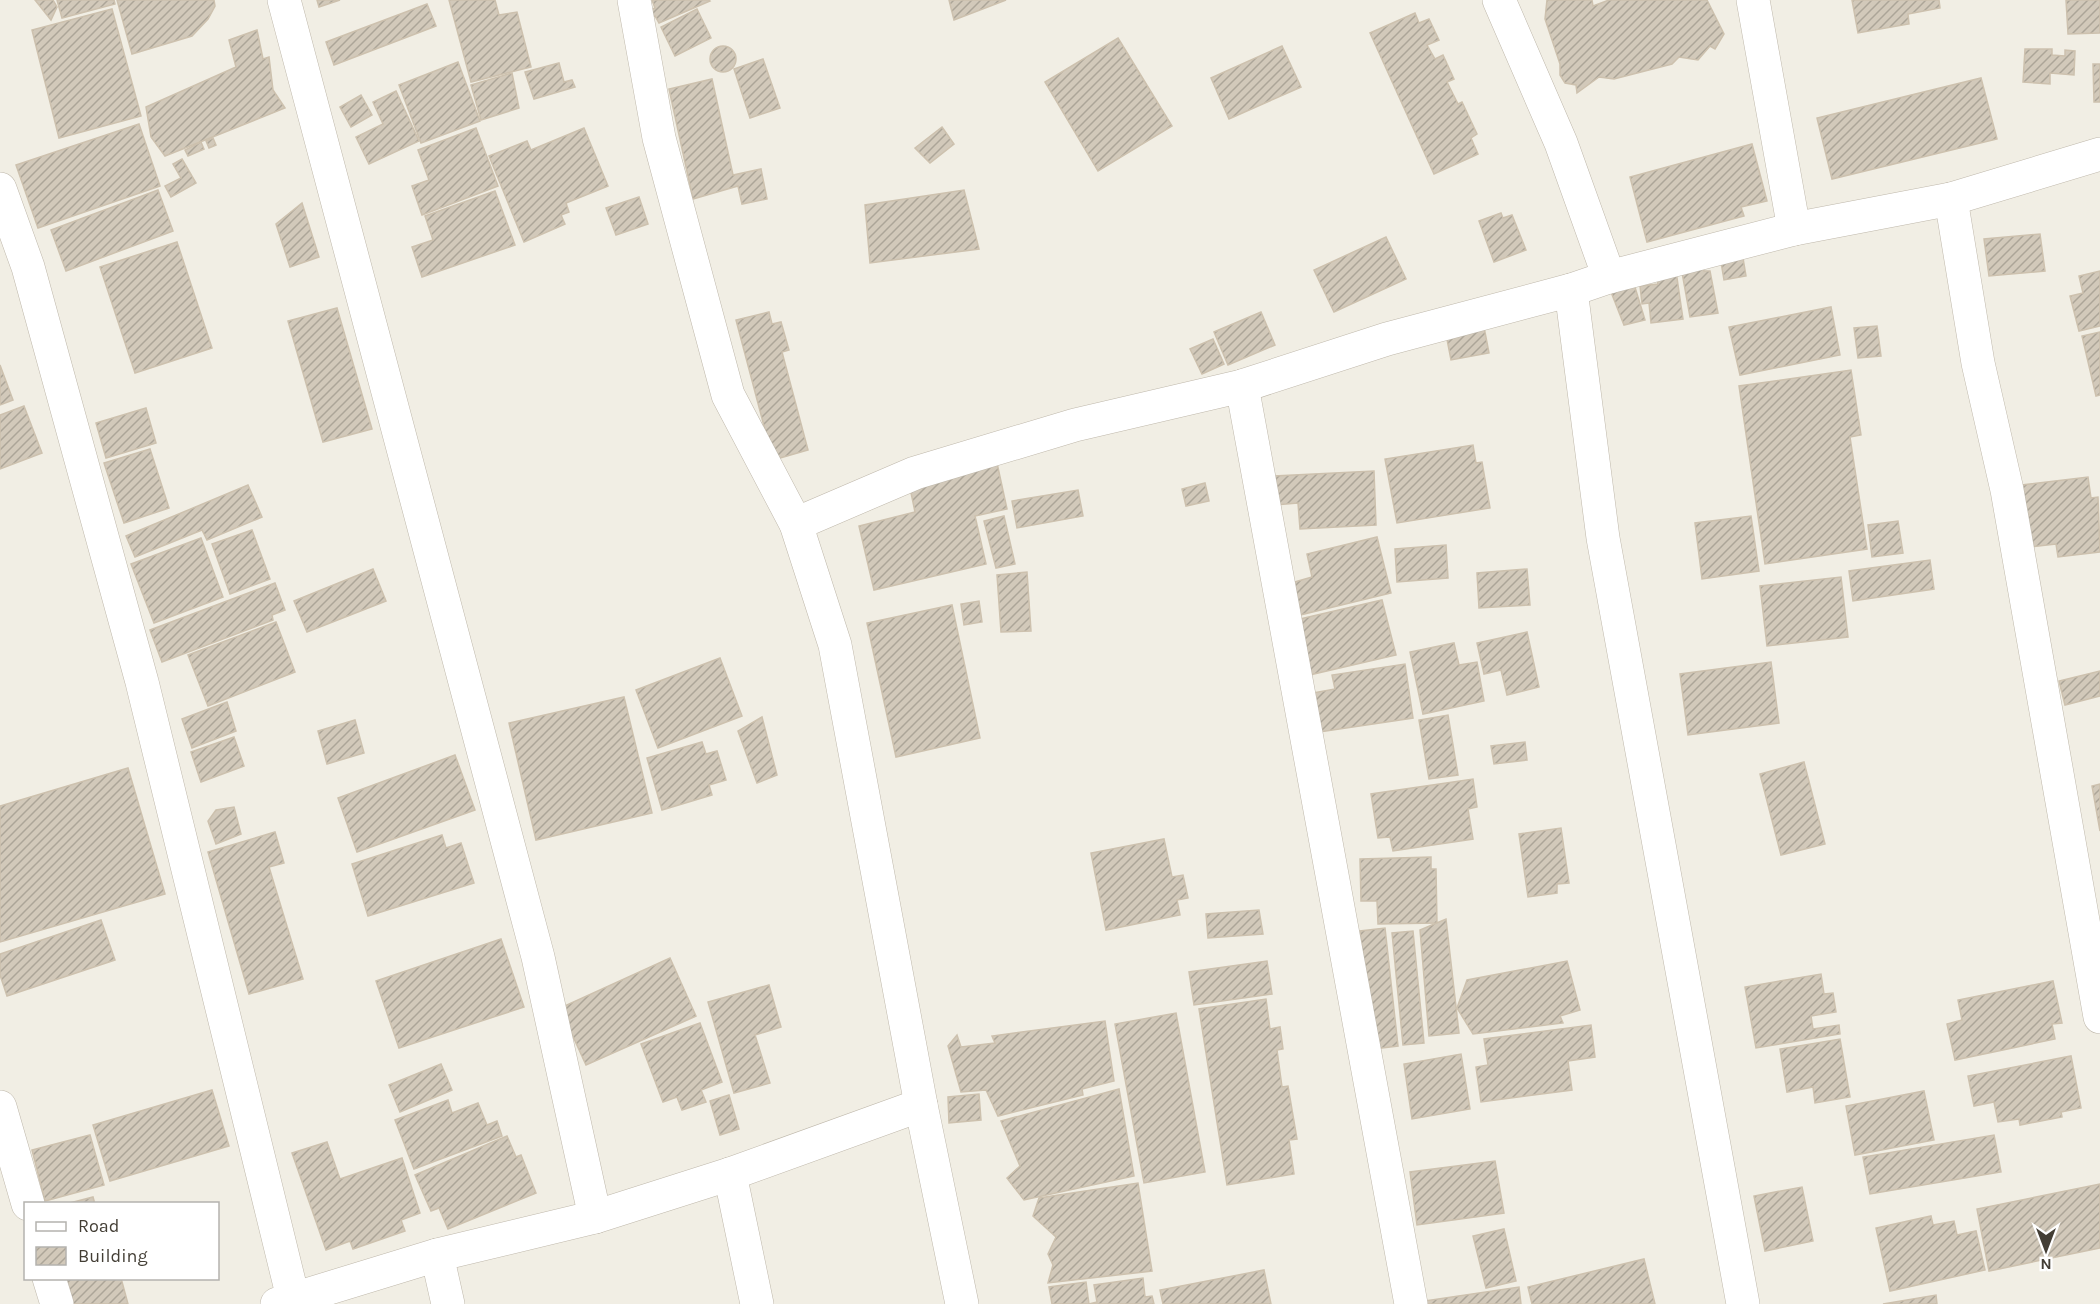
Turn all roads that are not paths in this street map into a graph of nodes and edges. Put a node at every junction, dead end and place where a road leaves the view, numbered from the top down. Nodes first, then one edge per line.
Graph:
1 (284, 0) edge
2 (634, 0) edge
3 (1499, 0) edge
4 (1753, 0) edge
5 (2100, 154) edge
6 (0, 189) edge
7 (1951, 199) junction
8 (1794, 229) junction
9 (1609, 277) junction
10 (1571, 290) junction
11 (1242, 386) junction
12 (796, 524) junction
13 (2100, 1017) edge
14 (921, 1105) junction
15 (0, 1107) edge
16 (730, 1174) junction
17 (28, 1202) edge
18 (595, 1217) junction
19 (437, 1255) junction
20 (50, 1280) edge
21 (285, 1301) edge
22 (57, 1304) edge
23 (448, 1304) edge
24 (757, 1304) edge
25 (962, 1304) edge
26 (1411, 1304) edge
27 (1743, 1304) edge

1 - 18 street
2 - 12 street
3 - 9 street
4 - 8 street
5 - 7 street
6 - 21 street
7 - 8 street
7 - 13 street
8 - 9 street
9 - 10 street
10 - 11 street
10 - 27 street
11 - 12 street
11 - 26 street
12 - 14 street
14 - 16 street
14 - 25 street
15 - 17 street
16 - 18 street
16 - 24 street
18 - 19 street
19 - 21 street
19 - 23 street
20 - 22 street

